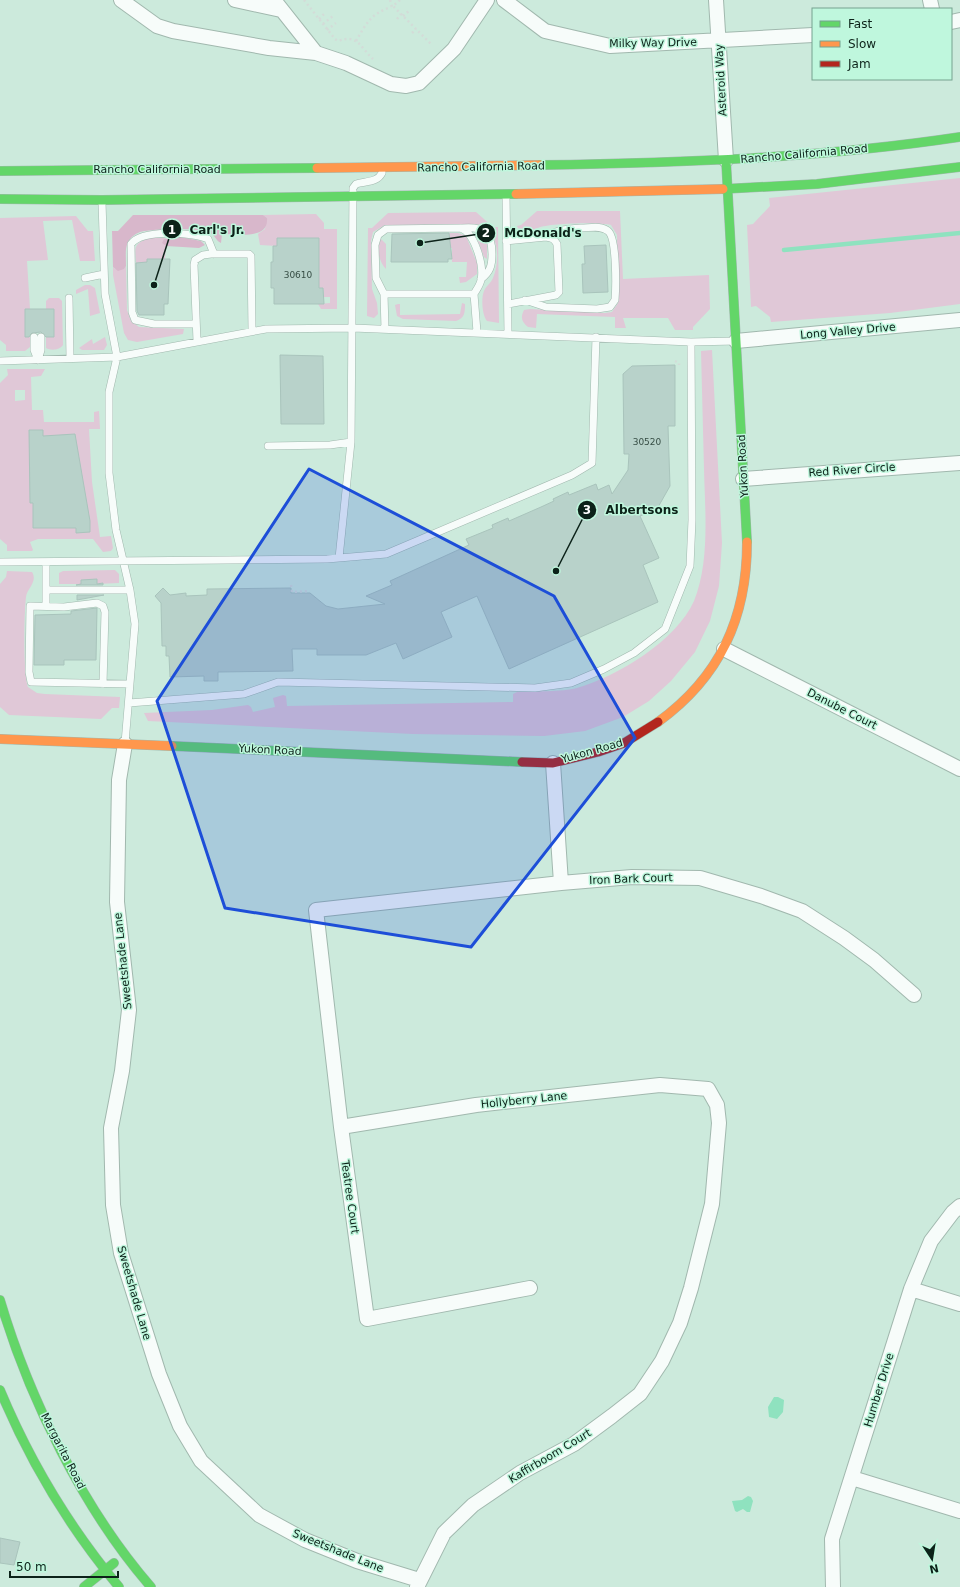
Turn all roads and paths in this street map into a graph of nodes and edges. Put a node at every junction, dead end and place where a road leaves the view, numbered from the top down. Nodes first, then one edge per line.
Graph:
1 (121, 0) edge
2 (235, 0) edge
3 (305, 0) edge
4 (390, 0) edge
5 (400, 0) edge
6 (487, 0) edge
7 (504, 0) edge
8 (716, 0) edge
9 (278, 5) edge
10 (392, 7) junction
11 (410, 10) dead end
12 (324, 14) dead end
13 (402, 15) junction
14 (333, 16) dead end
15 (319, 19) junction
16 (397, 19) dead end
17 (336, 23) dead end
18 (323, 24) junction
19 (416, 29) junction
20 (327, 30) junction
21 (412, 33) dead end
22 (812, 35) edge
23 (356, 41) junction
24 (719, 41) junction
25 (432, 45) dead end
26 (316, 54) junction
27 (377, 61) dead end
28 (960, 138) edge
29 (726, 160) junction
30 (960, 167) edge
31 (385, 168) junction
32 (0, 171) edge
33 (727, 190) junction
34 (506, 196) junction
35 (0, 198) edge
36 (352, 198) junction
37 (102, 200) junction
38 (460, 228) junction
39 (546, 237) junction
40 (506, 241) junction
41 (214, 254) junction
42 (104, 274) junction
43 (85, 278) dead end
44 (481, 279) junction
45 (384, 294) junction
46 (474, 294) junction
47 (69, 298) dead end
48 (525, 300) junction
49 (508, 304) junction
50 (960, 320) edge
51 (196, 324) junction
52 (353, 328) junction
53 (385, 329) junction
54 (252, 330) junction
55 (476, 332) junction
56 (508, 333) junction
57 (38, 337) dead end
58 (596, 337) junction
59 (197, 341) junction
60 (736, 341) junction
61 (691, 342) junction
62 (117, 357) junction
63 (70, 358) junction
64 (38, 360) junction
65 (0, 361) edge
66 (675, 361) dead end
67 (679, 365) dead end
68 (351, 442) junction
69 (268, 446) dead end
70 (960, 463) edge
71 (744, 479) junction
72 (339, 558) junction
73 (123, 561) junction
74 (0, 562) edge
75 (46, 562) junction
76 (291, 584) dead end
77 (47, 590) junction
78 (130, 590) junction
79 (310, 592) dead end
80 (46, 606) junction
81 (724, 649) junction
82 (103, 684) junction
83 (130, 684) junction
84 (129, 703) junction
85 (0, 739) edge
86 (125, 744) junction
87 (553, 763) junction
88 (960, 769) edge
89 (561, 883) junction
90 (316, 910) joint
91 (914, 995) dead end
92 (708, 1089) joint
93 (341, 1127) junction
94 (960, 1206) edge
95 (530, 1288) dead end
96 (910, 1289) junction
97 (0, 1300) edge
98 (960, 1304) edge
99 (0, 1390) edge
100 (852, 1478) junction
101 (960, 1511) edge
102 (124, 1555) junction
103 (105, 1571) junction
104 (418, 1584) edge
105 (84, 1587) edge
106 (119, 1587) edge
107 (151, 1587) edge
108 (832, 1587) edge

1 - 26 street
2 - 9 street
3 - 15 path
4 - 10 path
5 - 10 path
6 - 26 street
7 - 24 street, Milky Way Drive
8 - 24 street, Asteroid Way
9 - 26 street
10 - 13 path
10 - 23 path
11 - 13 path
12 - 15 path
13 - 16 path
13 - 19 path
14 - 18 path
15 - 18 path
17 - 20 path
18 - 20 path
19 - 21 path
19 - 25 path
20 - 23 path
22 - 24 street, Milky Way Drive
23 - 27 path
24 - 29 street, Asteroid Way
28 - 29 main road, Rancho California Road
29 - 31 main road, Rancho California Road
29 - 33 main road, Yukon Road
30 - 33 main road
31 - 32 main road, Rancho California Road
31 - 36 lane
33 - 34 main road
33 - 60 main road, Yukon Road
34 - 36 main road
34 - 40 lane
35 - 37 main road
36 - 37 main road
36 - 52 lane
37 - 42 lane
38 - 44 lane
38 - 44 lane
38 - 45 lane
39 - 40 lane
39 - 48 lane
39 - 48 lane
40 - 49 lane
41 - 51 lane
41 - 51 lane
41 - 54 lane
42 - 43 lane
42 - 62 lane
44 - 46 lane
45 - 46 lane
45 - 53 lane
46 - 55 lane
47 - 63 lane
48 - 49 lane
49 - 56 lane
50 - 60 street, Long Valley Drive
51 - 59 lane
52 - 53 lane
52 - 54 lane
52 - 68 lane
53 - 55 lane
54 - 59 lane
55 - 56 lane
56 - 58 lane
57 - 64 lane
58 - 61 lane
58 - 72 lane
59 - 62 lane
60 - 61 lane
60 - 71 main road, Yukon Road
61 - 84 lane
62 - 63 lane
62 - 73 lane
63 - 64 lane
64 - 65 lane
66 - 67 path
68 - 69 lane
68 - 72 lane
70 - 71 street, Red River Circle
71 - 81 main road, Yukon Road
72 - 73 lane
73 - 75 lane
73 - 78 lane
74 - 75 lane
75 - 77 lane
76 - 79 path
77 - 78 lane
77 - 80 lane
78 - 83 lane
80 - 82 lane
80 - 82 lane
81 - 87 main road, Yukon Road
81 - 88 street, Danube Court
82 - 83 lane
83 - 84 lane
84 - 86 lane
85 - 86 main road, Yukon Road
86 - 87 main road, Yukon Road
86 - 104 street, Sweetshade Lane
87 - 89 street
89 - 90 street, Iron Bark Court
89 - 91 street, Iron Bark Court
90 - 93 street, Teatree Court
92 - 93 street, Hollyberry Lane
92 - 104 street, Kaffirboom Court
93 - 95 street, Teatree Court
94 - 96 street, Humber Drive
96 - 98 street
96 - 100 street, Humber Drive
97 - 102 main road, Margarita Road
99 - 103 main road
100 - 101 street
100 - 108 street, Humber Drive
102 - 103 main road
102 - 107 main road, Margarita Road
103 - 105 main road
103 - 106 main road

